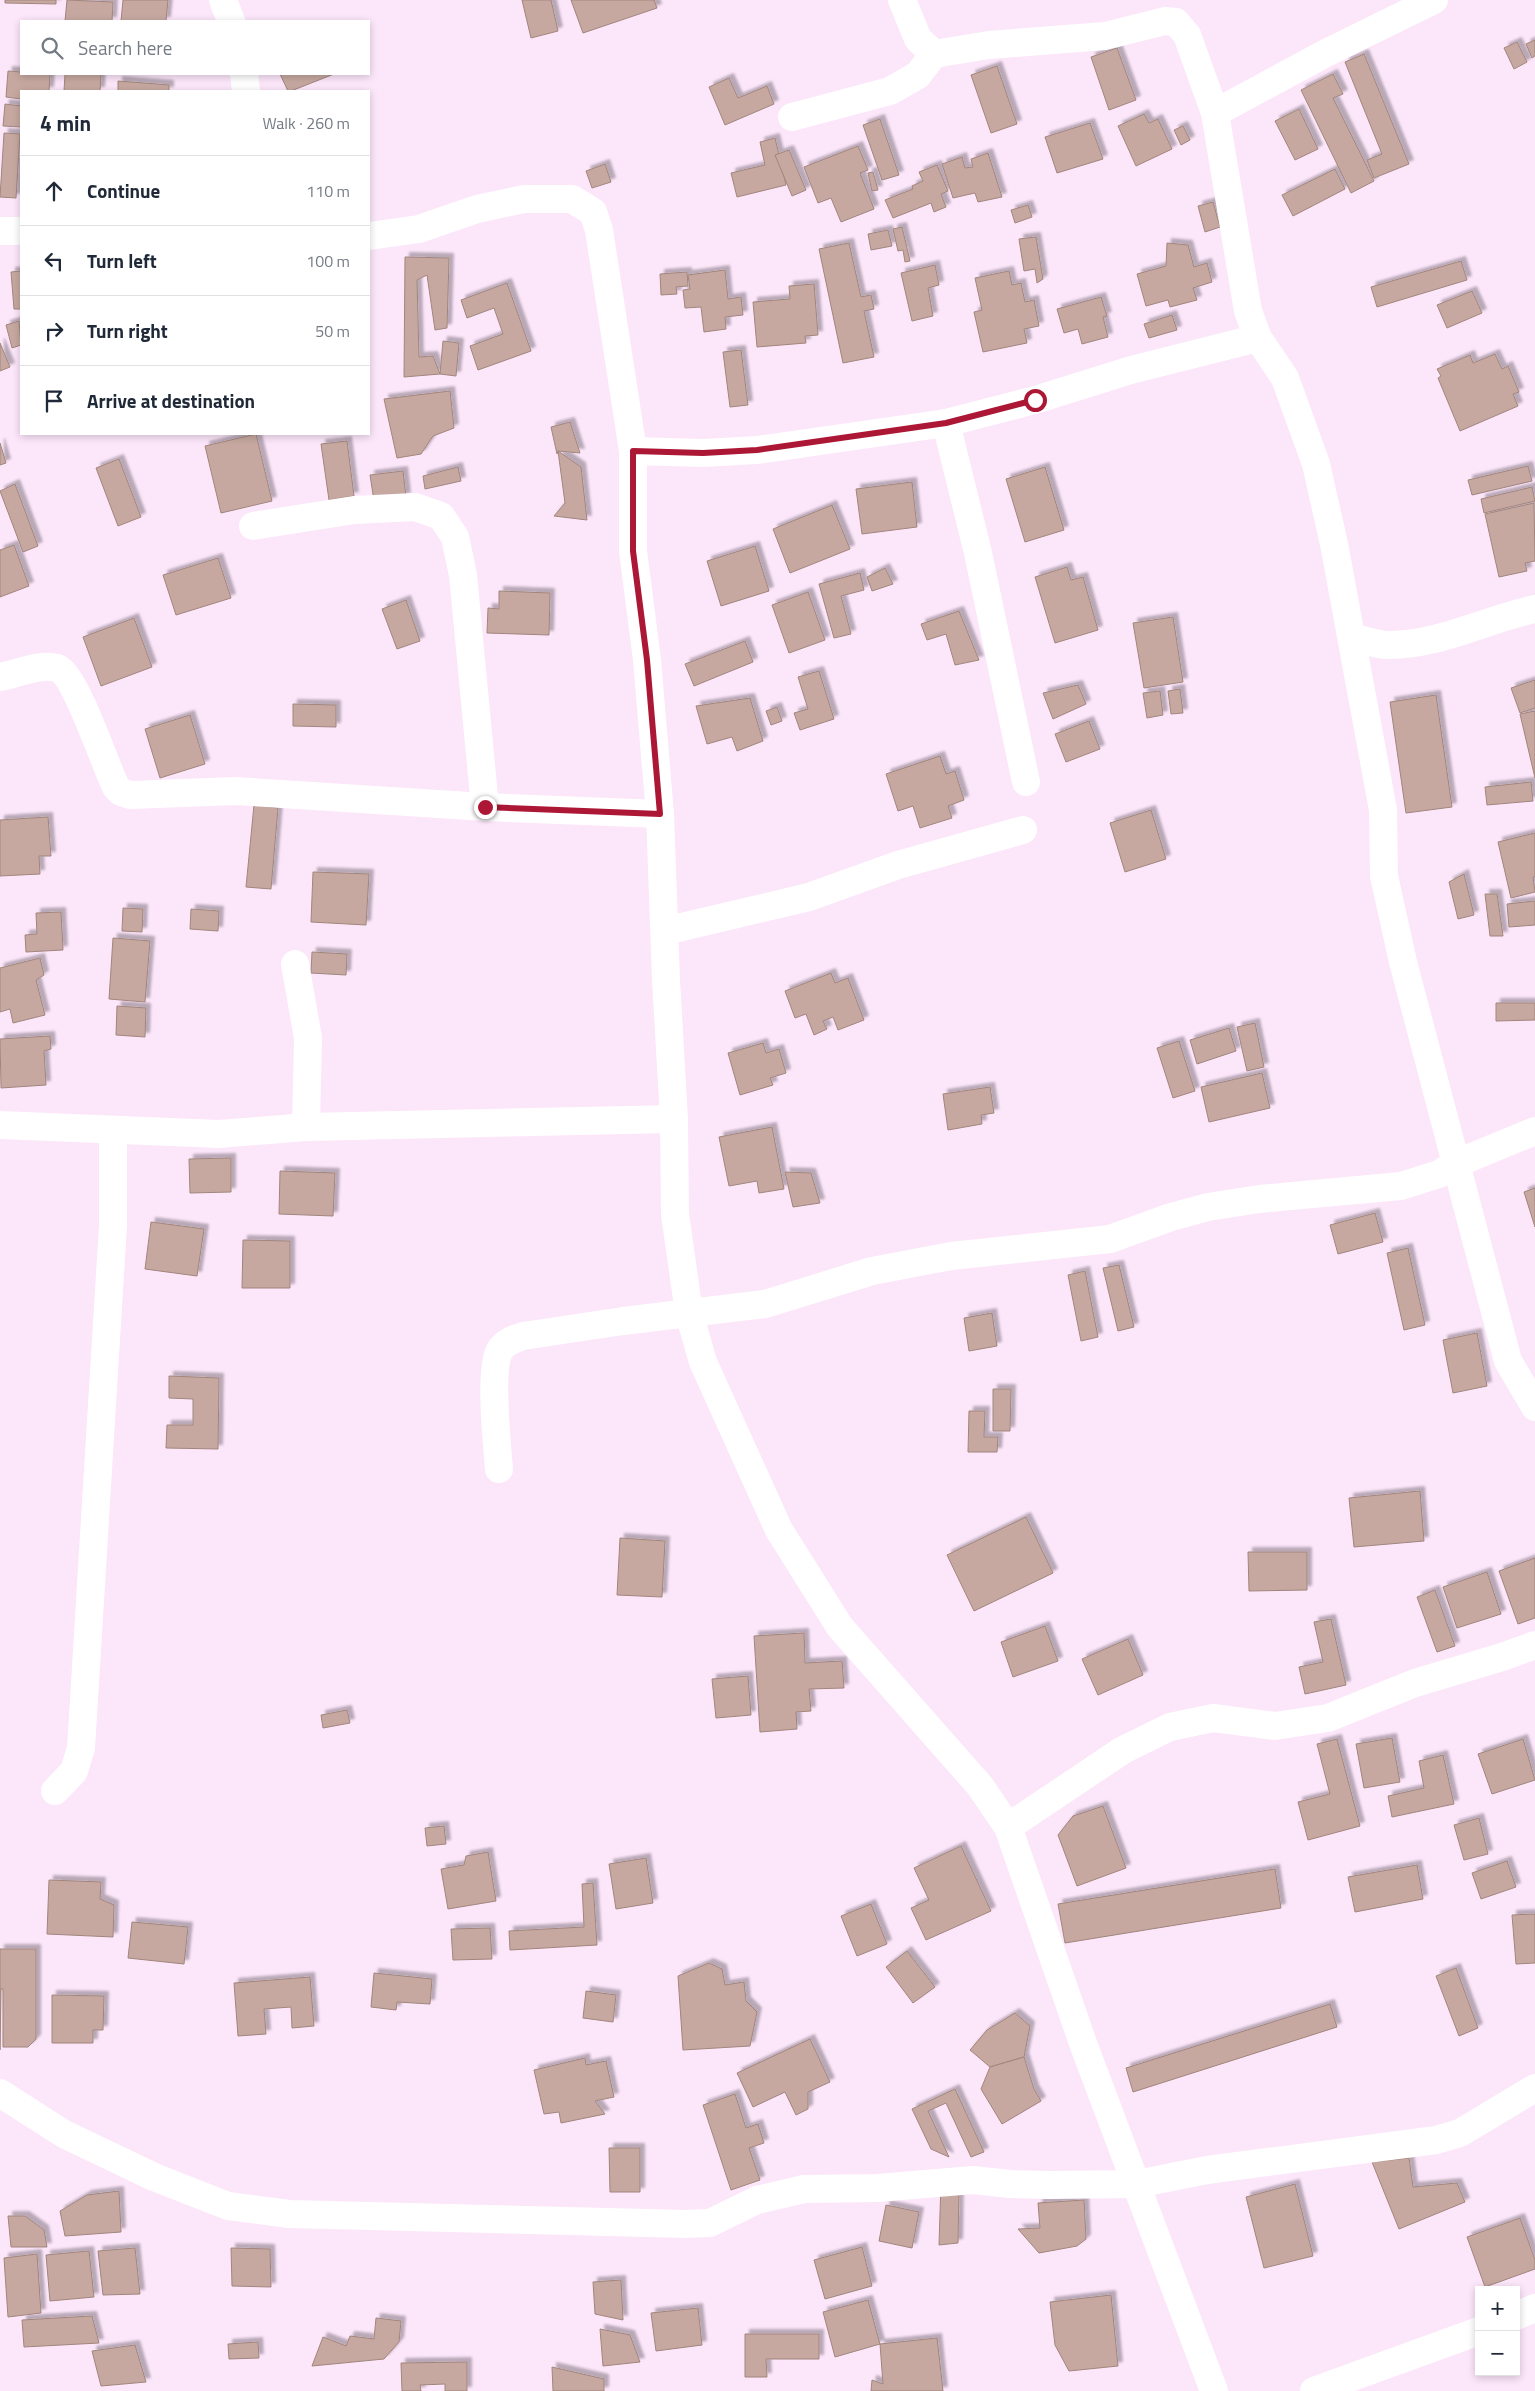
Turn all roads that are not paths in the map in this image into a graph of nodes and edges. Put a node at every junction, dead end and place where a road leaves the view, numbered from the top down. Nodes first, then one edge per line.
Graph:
1 (223, 0) edge
2 (902, 0) edge
3 (1434, 0) edge
4 (231, 20) edge
5 (934, 54) junction
6 (244, 75) edge
7 (246, 90) edge
8 (1215, 113) junction
9 (792, 117) dead end
10 (0, 231) edge
11 (20, 231) edge
12 (370, 236) edge
13 (1258, 338) junction
14 (946, 423) junction
15 (633, 451) junction
16 (253, 526) dead end
17 (1535, 609) edge
18 (1352, 637) junction
19 (0, 677) edge
20 (1026, 782) dead end
21 (485, 807) junction
22 (660, 814) junction
23 (1023, 830) dead end
24 (665, 931) junction
25 (295, 964) dead end
26 (674, 1119) junction
27 (0, 1125) edge
28 (306, 1127) junction
29 (113, 1131) junction
30 (1535, 1131) edge
31 (1455, 1164) junction
32 (689, 1313) junction
33 (1535, 1406) edge
34 (499, 1469) dead end
35 (1535, 1645) edge
36 (55, 1791) dead end
37 (1008, 1827) junction
38 (1535, 2088) edge
39 (0, 2093) edge
40 (1137, 2184) junction
41 (1535, 2308) edge
42 (1520, 2314) edge
43 (1475, 2332) edge
44 (1214, 2391) edge
45 (1314, 2391) edge

1 - 4 street
2 - 5 street
3 - 8 street
5 - 8 street
5 - 9 street
6 - 7 street
8 - 13 street
10 - 11 street
12 - 15 street
13 - 14 street
13 - 18 street
14 - 15 street
14 - 20 street
15 - 22 street
16 - 21 street
17 - 18 street
18 - 31 street
19 - 21 street
21 - 22 street
22 - 24 street
23 - 24 street
24 - 26 street
25 - 28 street
26 - 28 street
26 - 32 street
27 - 29 street
28 - 29 street
29 - 36 street
30 - 31 street
31 - 32 street
31 - 33 street
32 - 34 street
32 - 37 street
35 - 37 street
37 - 40 street
38 - 40 street
39 - 40 street
40 - 44 street
41 - 42 street
43 - 45 street

